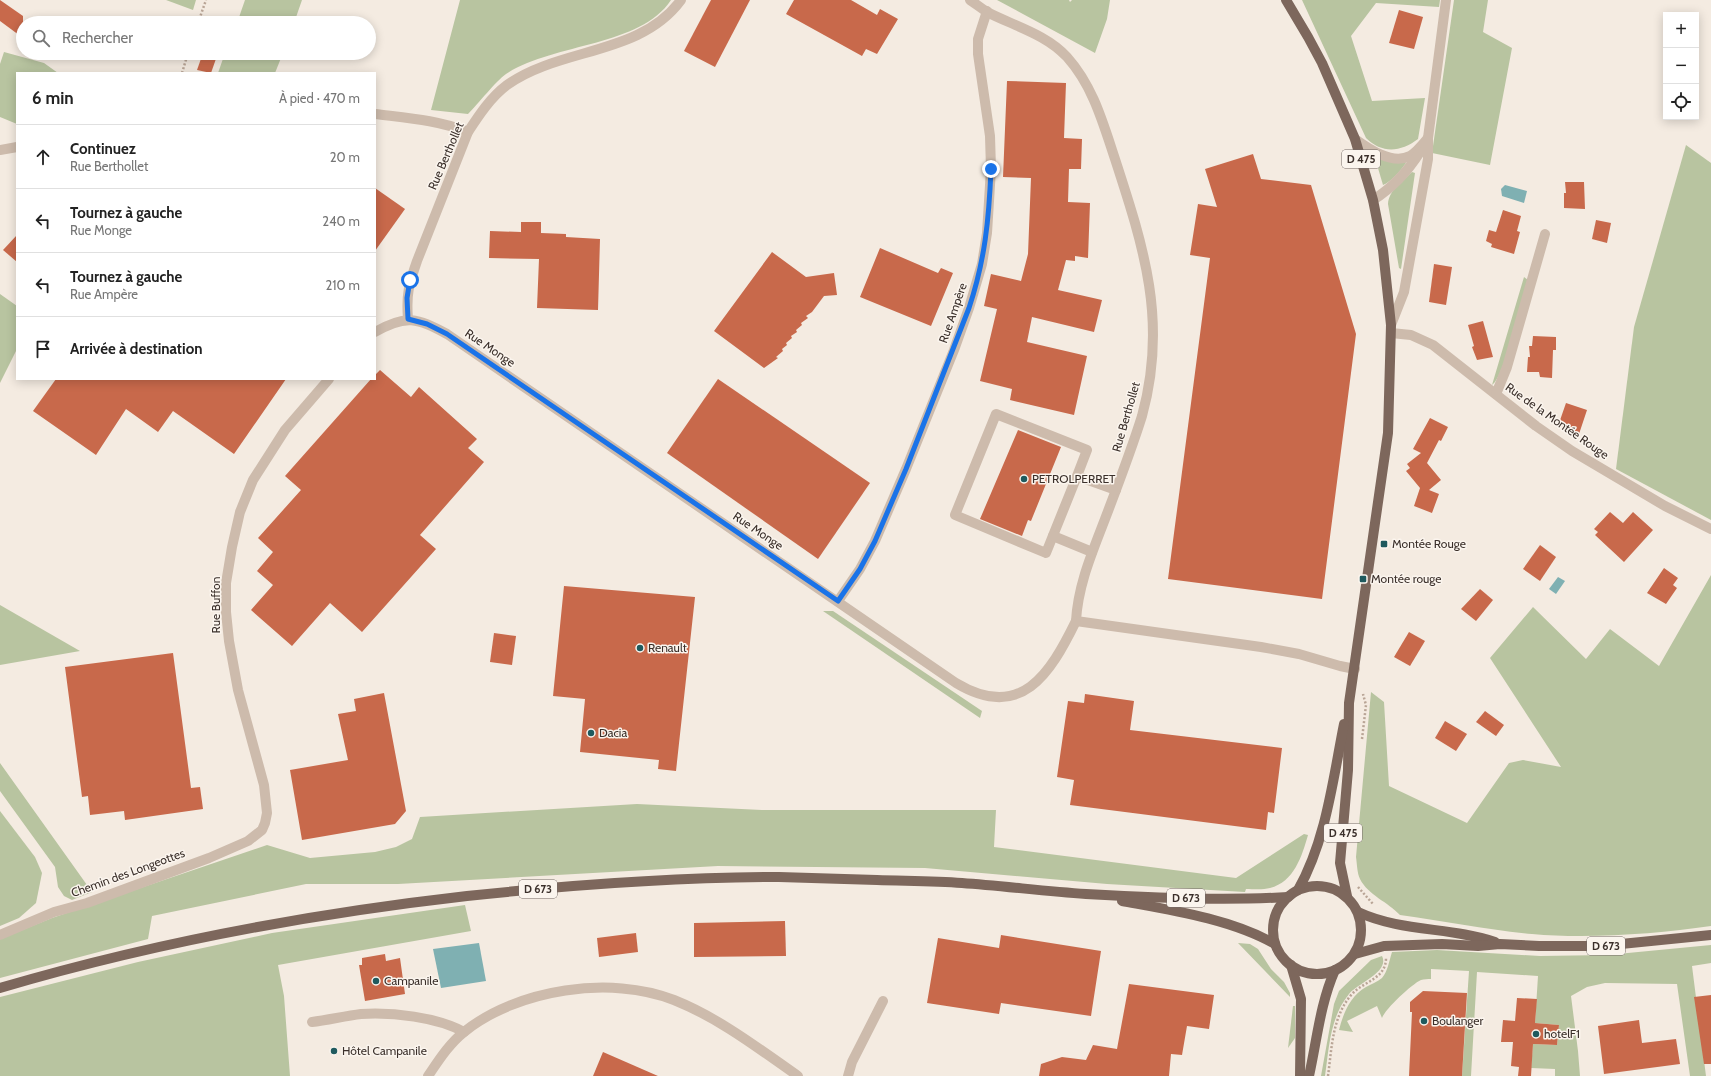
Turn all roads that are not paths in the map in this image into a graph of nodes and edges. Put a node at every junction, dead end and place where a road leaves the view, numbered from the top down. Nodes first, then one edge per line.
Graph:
1 (680, 0) edge
2 (970, 0) edge
3 (1286, 0) edge
4 (1446, 0) edge
5 (987, 12) junction
6 (376, 114) edge
7 (468, 132) junction
8 (1428, 138) junction
9 (1355, 139) junction
10 (16, 147) edge
11 (0, 150) edge
12 (1373, 200) junction
13 (1546, 234) dead end
14 (408, 319) junction
15 (1391, 329) junction
16 (376, 332) edge
17 (328, 380) edge
18 (1496, 394) junction
19 (1077, 476) junction
20 (1116, 490) junction
21 (1711, 529) edge
22 (1053, 536) junction
23 (1092, 552) junction
24 (838, 601) junction
25 (1076, 621) junction
26 (1355, 669) junction
27 (1349, 703) junction
28 (262, 830) joint
29 (1298, 890) junction
30 (1084, 894) junction
31 (1347, 896) junction
32 (1288, 897) junction
33 (1358, 912) junction
34 (0, 934) edge
35 (1711, 935) edge
36 (1275, 944) junction
37 (1500, 944) junction
38 (1355, 954) junction
39 (1291, 966) junction
40 (1335, 970) junction
41 (0, 988) edge
42 (883, 1001) dead end
43 (312, 1022) dead end
44 (464, 1032) junction
45 (428, 1076) edge
46 (798, 1076) edge
47 (848, 1076) edge
48 (1300, 1076) edge
49 (1309, 1076) edge

1 - 7 street, Rue Berthollet
2 - 5 street, Rue Berthollet
3 - 9 main road, D 475
4 - 8 street
5 - 20 street, Rue Berthollet
5 - 24 street, Rue Ampère
6 - 7 street
7 - 14 street, Rue Berthollet
8 - 9 street
8 - 12 street
8 - 15 street
9 - 12 main road, D 475
10 - 11 street
12 - 15 main road, D 475
13 - 18 street
14 - 16 street
14 - 24 street, Rue Monge
15 - 18 street, Rue de la Montée Rouge
15 - 26 main road, D 475
17 - 28 street, Rue Buffon
18 - 21 street, Rue de la Montée Rouge
19 - 20 street
19 - 22 street
19 - 22 street
20 - 23 street, Rue Berthollet
22 - 23 street
23 - 25 street, Rue Berthollet
24 - 25 street, Rue Monge
25 - 26 street
26 - 27 main road, D 475
27 - 29 main road, D 475
27 - 31 main road, D 475
28 - 34 street, Chemin des Longeottes
29 - 31 main road
29 - 32 main road
30 - 32 main road, D 673
30 - 36 main road, D 673
30 - 41 main road, D 673
31 - 33 main road
32 - 36 main road
33 - 37 main road, D 673
33 - 38 main road
35 - 37 main road, D 673
36 - 39 main road
37 - 38 main road, D 673
38 - 40 main road
39 - 40 main road
39 - 48 main road
40 - 49 main road
42 - 47 street
43 - 44 street
44 - 45 street
44 - 46 street

